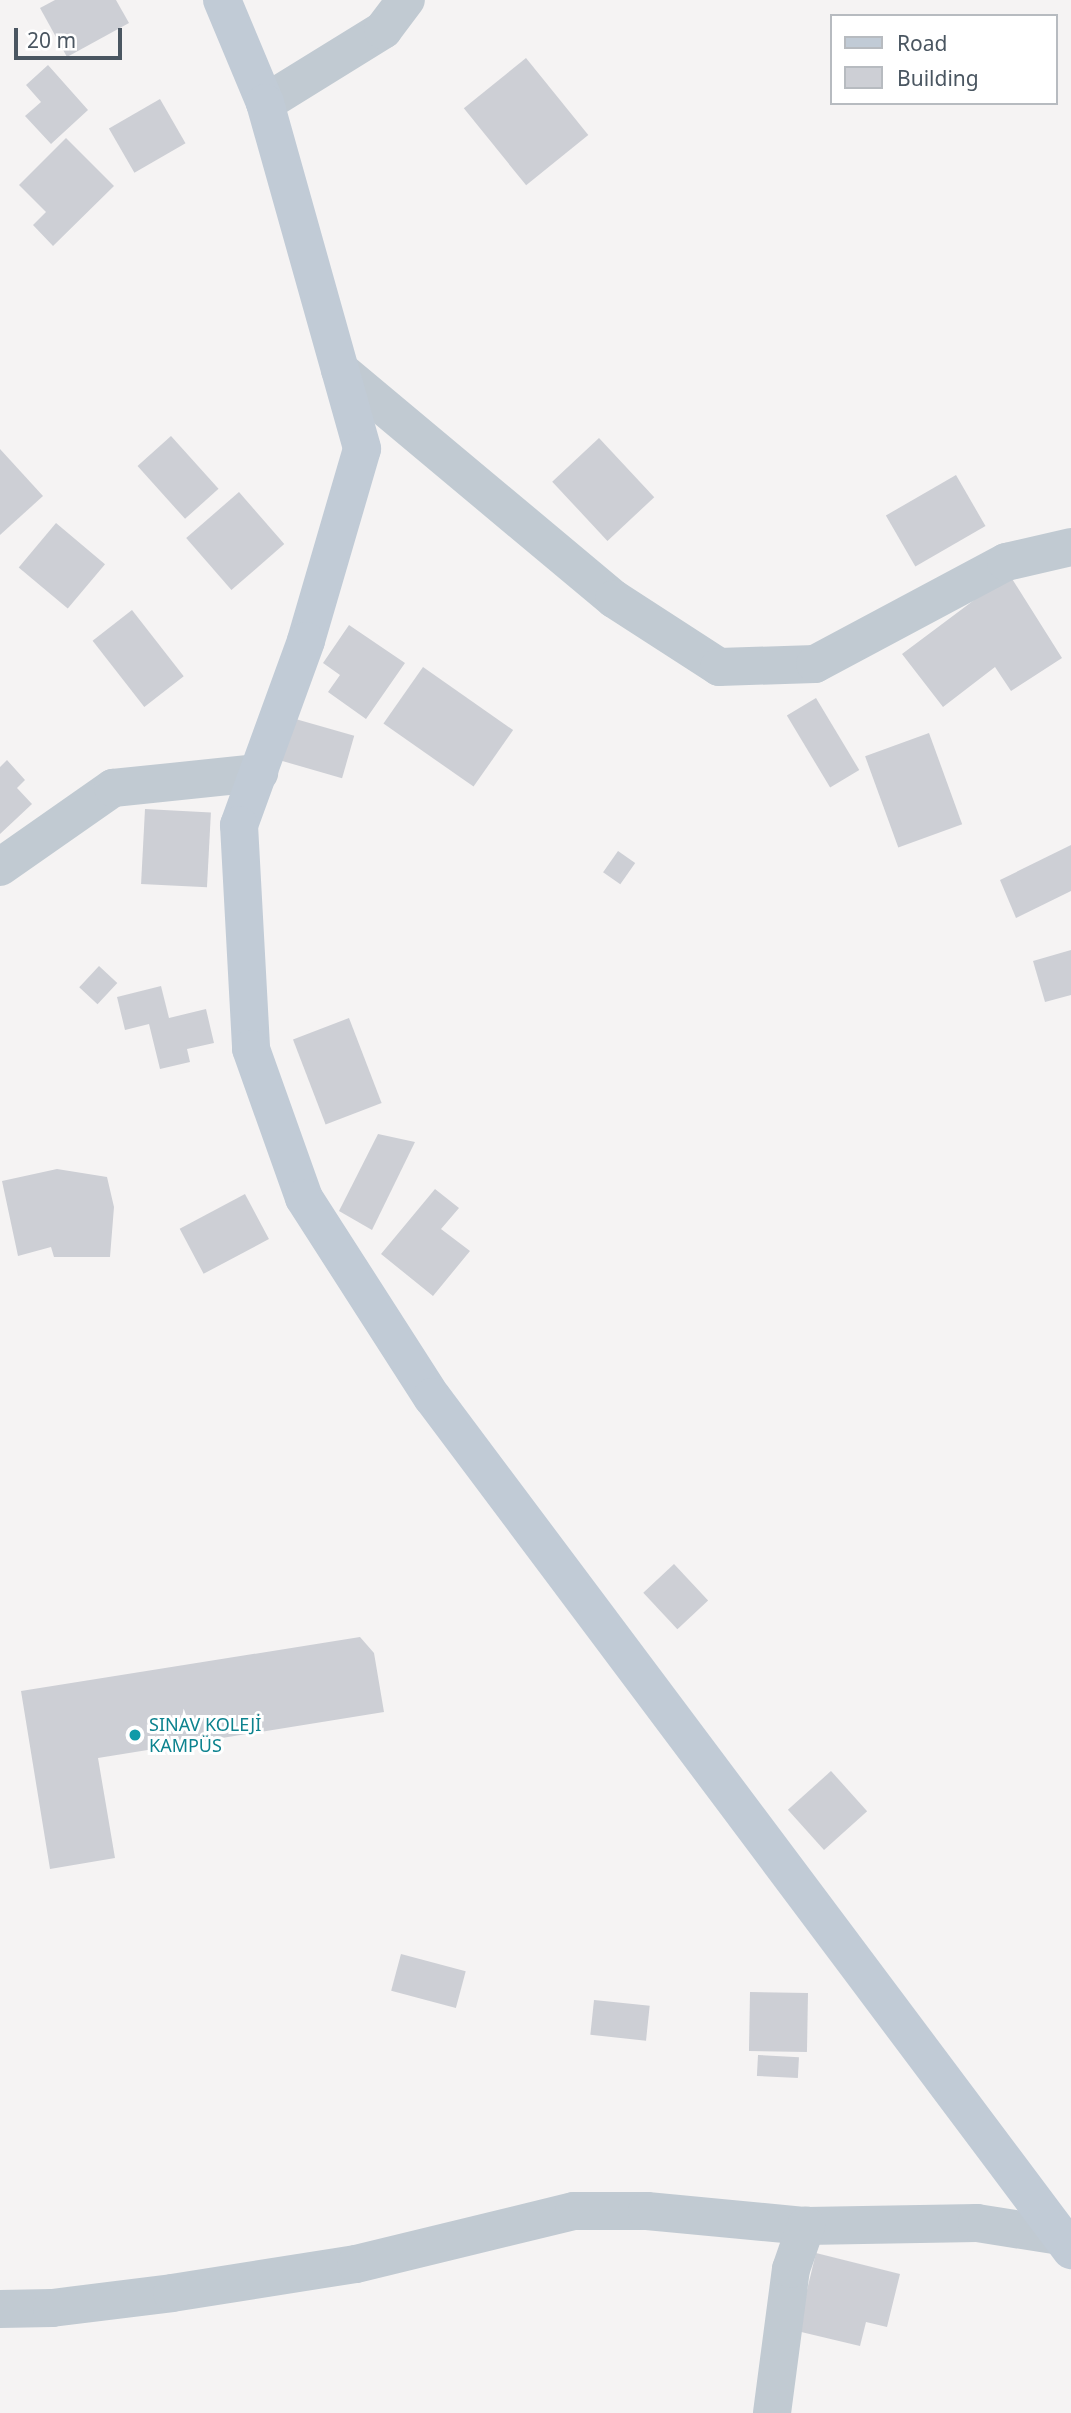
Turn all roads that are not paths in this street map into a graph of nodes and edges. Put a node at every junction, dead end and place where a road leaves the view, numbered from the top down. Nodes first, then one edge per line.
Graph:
1 (222, 0) edge
2 (405, 0) edge
3 (265, 103) junction
4 (340, 370) junction
5 (1071, 547) edge
6 (259, 773) junction
7 (0, 867) edge
8 (806, 2226) junction
9 (1066, 2243) edge
10 (0, 2309) edge
11 (772, 2413) edge

1 - 3 street
2 - 3 street
3 - 4 street
4 - 5 street
4 - 6 street
6 - 7 street
6 - 9 street
8 - 9 street
8 - 10 street
8 - 11 street

